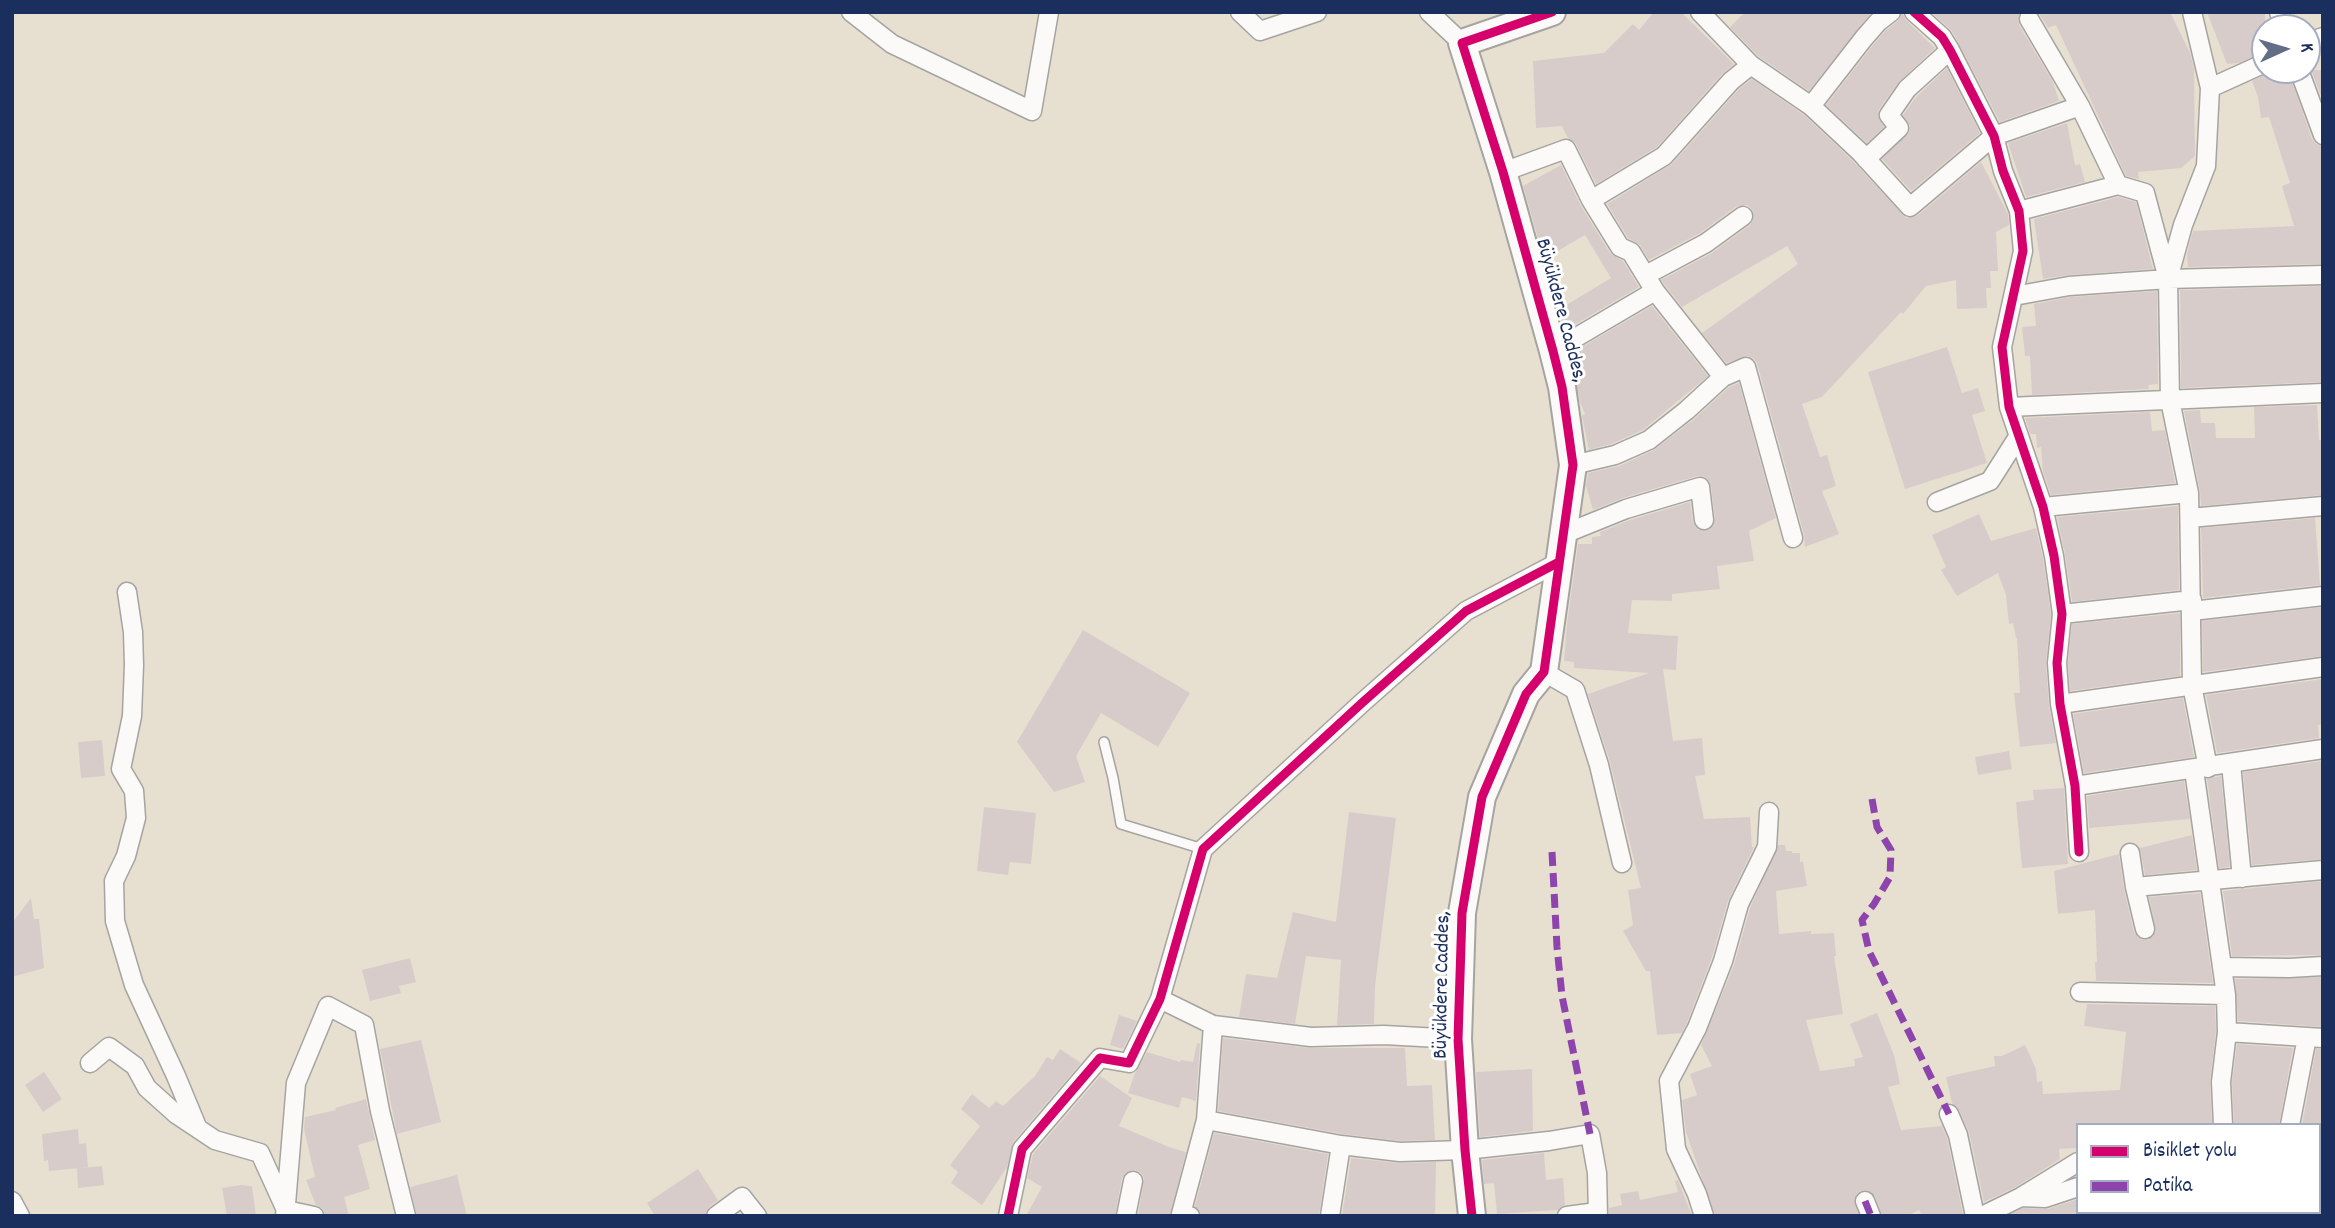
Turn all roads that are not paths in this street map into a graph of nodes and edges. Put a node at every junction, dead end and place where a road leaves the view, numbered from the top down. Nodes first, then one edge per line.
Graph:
1 (851, 12) edge
2 (1049, 12) edge
3 (1240, 12) edge
4 (1429, 12) edge
5 (1552, 12) edge
6 (1891, 12) edge
7 (1914, 12) edge
8 (2192, 12) edge
9 (1313, 13) edge
10 (1710, 15) edge
11 (2029, 19) dead end
12 (1462, 43) junction
13 (1950, 50) junction
14 (1751, 65) junction
15 (2251, 69) edge
16 (2305, 84) edge
17 (2210, 88) junction
18 (1811, 106) junction
19 (2080, 106) junction
20 (2323, 135) edge
21 (1994, 136) junction
22 (1866, 159) junction
23 (1503, 172) junction
24 (2118, 185) junction
25 (1591, 200) junction
26 (2018, 211) junction
27 (1743, 216) dead end
28 (2323, 275) edge
29 (2168, 279) junction
30 (1651, 283) junction
31 (2014, 296) junction
32 (1553, 351) junction
33 (1723, 377) junction
34 (2323, 393) edge
35 (2170, 400) junction
36 (2009, 407) junction
37 (2018, 437) junction
38 (1573, 465) junction
39 (2189, 493) junction
40 (1937, 502) dead end
41 (2323, 506) edge
42 (2043, 507) junction
43 (2190, 518) junction
44 (1704, 520) dead end
45 (1564, 534) junction
46 (1793, 538) dead end
47 (1559, 562) junction
48 (127, 592) dead end
49 (2323, 596) edge
50 (2192, 606) junction
51 (2062, 614) junction
52 (2323, 667) edge
53 (1544, 672) junction
54 (2192, 685) junction
55 (2060, 704) junction
56 (1104, 742) dead end
57 (2323, 749) edge
58 (2231, 764) junction
59 (2201, 769) junction
60 (2076, 786) junction
61 (1769, 812) dead end
62 (1203, 849) junction
63 (2079, 852) dead end
64 (2130, 853) dead end
65 (1622, 863) dead end
66 (2323, 870) edge
67 (2242, 878) junction
68 (2209, 880) junction
69 (2135, 887) junction
70 (2145, 929) dead end
71 (2323, 966) edge
72 (2223, 967) junction
73 (2080, 992) dead end
74 (2226, 995) junction
75 (1160, 999) junction
76 (1213, 1025) junction
77 (2227, 1032) junction
78 (2315, 1037) edge
79 (1458, 1039) junction
80 (90, 1063) dead end
81 (1949, 1114) dead end
82 (1206, 1119) junction
83 (2223, 1123) edge
84 (2291, 1123) edge
85 (198, 1129) junction
86 (1341, 1145) junction
87 (1465, 1150) junction
88 (2076, 1163) edge
89 (1133, 1181) dead end
90 (2076, 1188) edge
91 (2021, 1197) junction
92 (12, 1201) edge
93 (285, 1213) edge
94 (1598, 1214) edge
95 (20, 1216) edge
96 (314, 1216) edge
97 (406, 1216) edge
98 (716, 1216) edge
99 (757, 1216) edge
100 (1008, 1216) edge
101 (1126, 1216) edge
102 (1191, 1216) edge
103 (1330, 1216) edge
104 (1472, 1216) edge
105 (1567, 1216) edge
106 (1704, 1216) edge
107 (1975, 1216) edge
108 (1982, 1216) edge

1 - 2 street
3 - 9 street
4 - 12 street
5 - 12 street
6 - 18 street
7 - 13 street
8 - 17 street
10 - 14 street
11 - 19 street
12 - 23 street, Büyükdere Caddes,
13 - 21 street
13 - 22 street
14 - 18 street
14 - 25 street
15 - 17 street
16 - 20 street
17 - 29 street
18 - 22 street
19 - 21 street
19 - 24 street
21 - 22 street
21 - 26 street
23 - 25 street
23 - 32 street, Büyükdere Caddes,
24 - 26 street
24 - 29 street
25 - 30 street
26 - 31 street
27 - 30 street
28 - 29 street
29 - 31 street
29 - 35 street
30 - 32 street
30 - 33 street
31 - 36 street
32 - 38 street, Büyükdere Caddes,
33 - 38 street
33 - 46 street
34 - 35 street
35 - 36 street
35 - 39 street
36 - 37 street
37 - 40 street
37 - 42 street
38 - 45 street, Büyükdere Caddes,
39 - 42 street
39 - 43 street
41 - 43 street
42 - 51 street
43 - 50 street
44 - 45 street
45 - 47 street, Büyükdere Caddes,
47 - 53 street, Büyükdere Caddes,
47 - 62 street
48 - 85 street
49 - 50 street
50 - 51 street
50 - 54 street
51 - 55 street
52 - 54 street
53 - 65 street
53 - 79 street, Büyükdere Caddes,
54 - 55 street
54 - 59 street
55 - 60 street
56 - 62 lane
57 - 58 street
58 - 59 street
58 - 67 street
59 - 60 street
59 - 68 street
60 - 63 street
61 - 106 street
62 - 75 street
64 - 69 street
66 - 67 street
67 - 68 street
68 - 69 street
68 - 72 street
69 - 70 street
71 - 72 street
72 - 74 street
73 - 74 street
74 - 77 street
75 - 76 street
75 - 100 street
76 - 79 street
76 - 82 street
77 - 78 street
77 - 83 street
78 - 84 street
79 - 87 street, Büyükdere Caddes,
80 - 85 street
81 - 107 street
82 - 86 street
82 - 102 street
85 - 93 street
86 - 87 street
86 - 103 street
87 - 94 street
87 - 104 street, Büyükdere Caddes,
88 - 91 street
89 - 101 street
90 - 91 street
91 - 108 street
92 - 95 street
93 - 96 street
93 - 97 street
94 - 105 street
98 - 99 street

